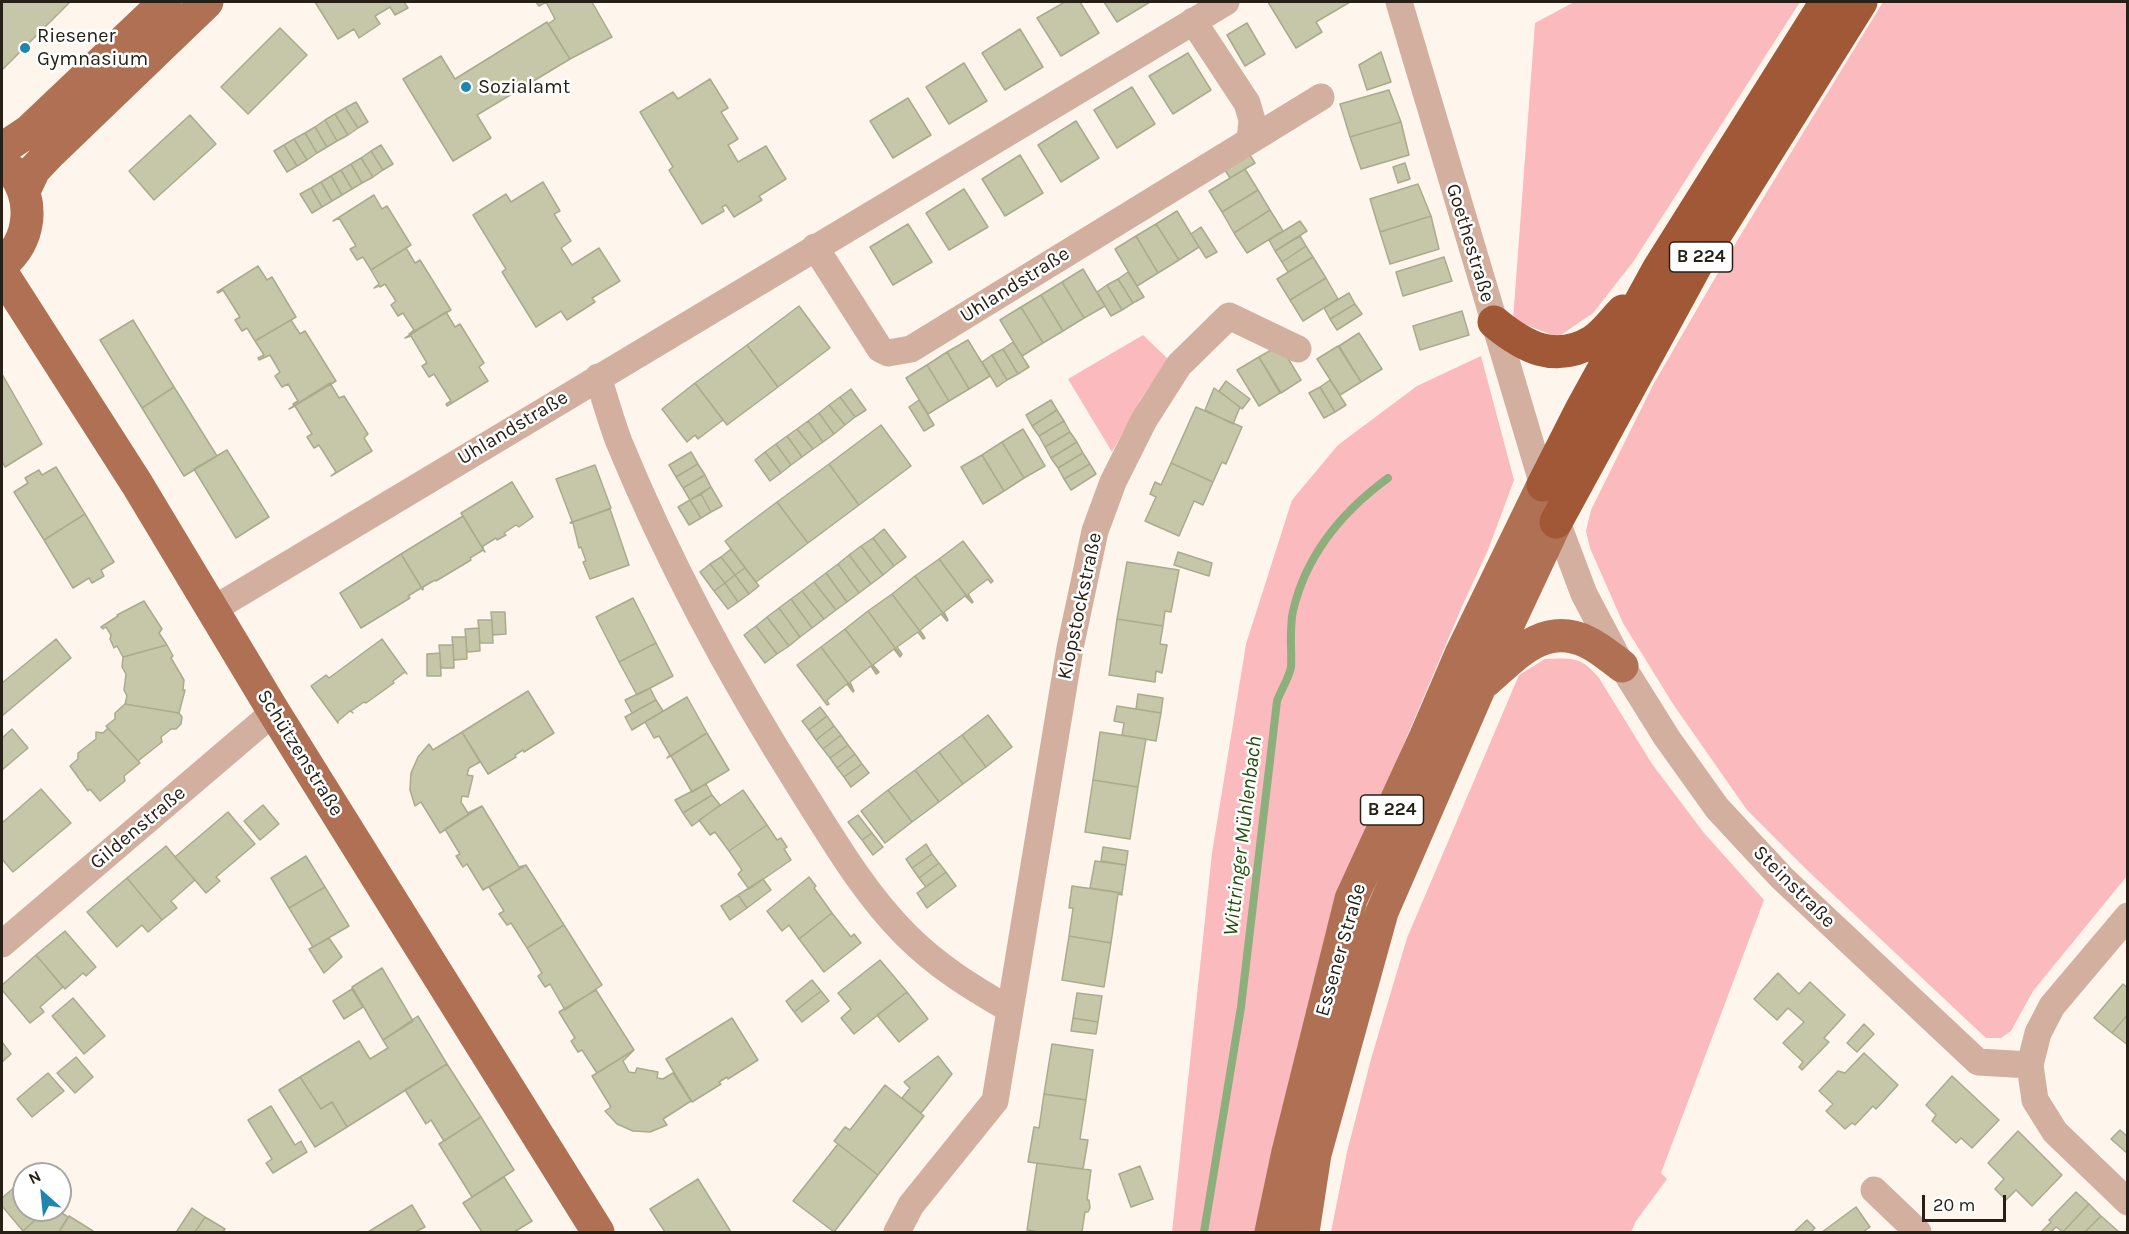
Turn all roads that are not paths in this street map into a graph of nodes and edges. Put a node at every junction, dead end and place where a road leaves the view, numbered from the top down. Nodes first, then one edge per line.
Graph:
1 (165, 2) edge
2 (207, 2) edge
3 (1226, 2) edge
4 (1399, 2) edge
5 (1826, 2) edge
6 (1861, 2) edge
7 (1193, 21) junction
8 (1321, 97) dead end
9 (1250, 141) junction
10 (2, 149) edge
11 (2, 161) edge
12 (24, 191) junction
13 (815, 247) junction
14 (2, 264) edge
15 (1659, 268) junction
16 (2, 273) edge
17 (1494, 322) junction
18 (1298, 350) dead end
19 (598, 377) junction
20 (1543, 485) junction
21 (1556, 522) junction
22 (212, 610) junction
23 (1622, 666) junction
24 (1480, 686) junction
25 (274, 712) junction
26 (2124, 928) edge
27 (2, 944) edge
28 (1009, 1009) junction
29 (2030, 1065) junction
30 (1874, 1190) dead end
31 (2127, 1202) edge
32 (598, 1233) edge
33 (897, 1233) edge
34 (1271, 1233) edge
35 (1303, 1233) edge
36 (1918, 1233) edge

1 - 10 main road
2 - 12 main road
3 - 7 street, Uhlandstraße
4 - 17 street, Goethestraße
5 - 15 highway, B 224
6 - 21 highway, B 224
7 - 9 street
7 - 13 street, Uhlandstraße
8 - 9 street, Uhlandstraße
9 - 13 street, Uhlandstraße
11 - 12 main road
12 - 14 main road
13 - 19 street, Uhlandstraße
15 - 17 highway
15 - 20 highway, B 224
16 - 22 main road, Schützenstraße
17 - 20 street, Goethestraße
18 - 28 street, Klopstockstraße
19 - 22 street, Uhlandstraße
19 - 28 street
20 - 21 street, Steinstraße
20 - 34 main road, Essener Straße / B 224
21 - 23 street, Steinstraße
21 - 24 main road, B 224
22 - 25 main road, Schützenstraße
23 - 24 main road
23 - 29 street, Steinstraße
24 - 35 main road, Essener Straße / B 224
25 - 27 street, Gildenstraße
25 - 32 main road, Schützenstraße
26 - 29 street
28 - 33 street, Klopstockstraße
29 - 31 street
30 - 36 street

